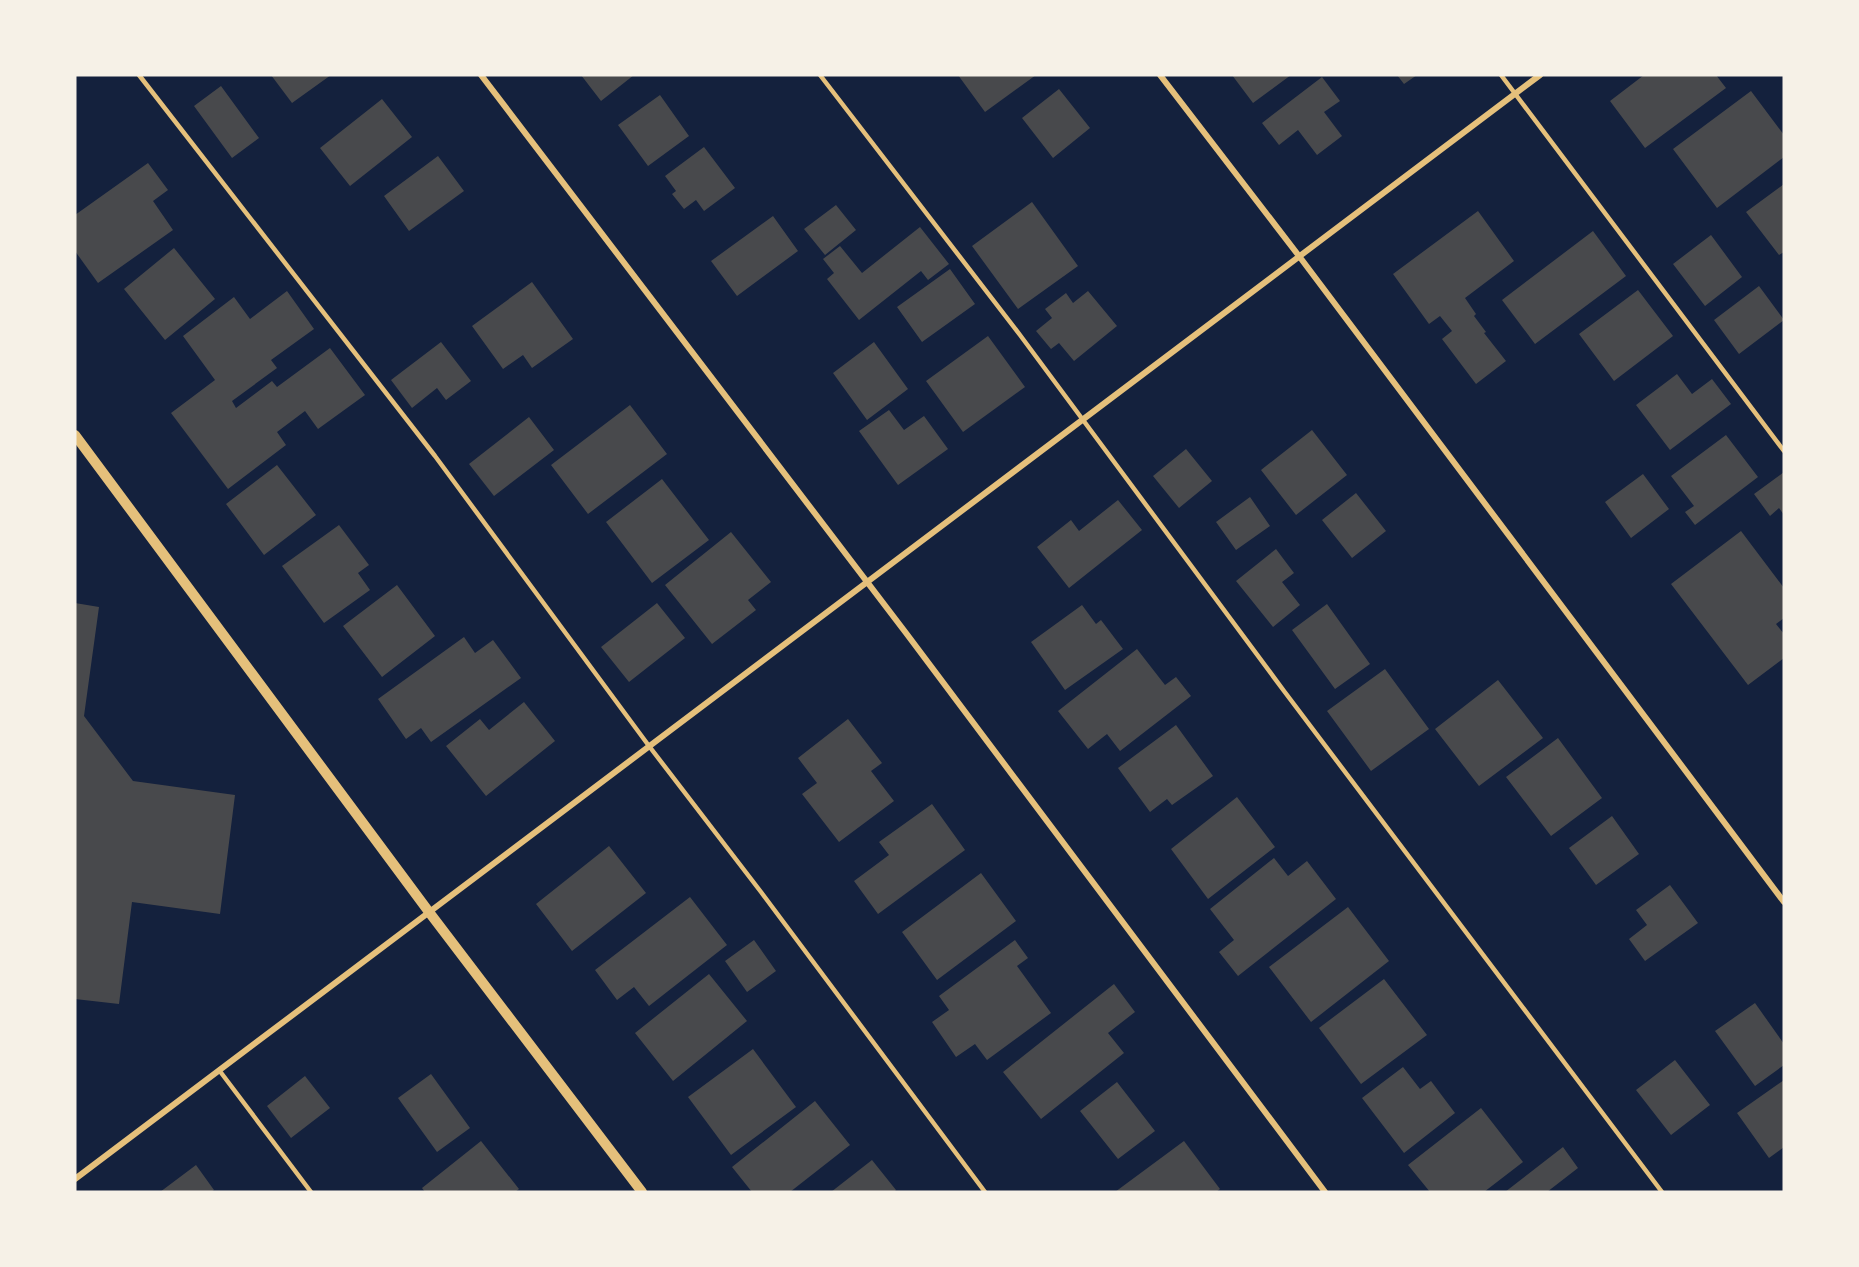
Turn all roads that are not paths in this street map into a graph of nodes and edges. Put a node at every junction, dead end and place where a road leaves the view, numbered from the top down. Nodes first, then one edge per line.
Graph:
1 (139, 75) edge
2 (481, 75) edge
3 (820, 75) edge
4 (1160, 75) edge
5 (1501, 75) edge
6 (1540, 75) edge
7 (1515, 94) junction
8 (1299, 256) junction
9 (1082, 420) junction
10 (75, 435) edge
11 (1784, 451) edge
12 (866, 582) junction
13 (649, 746) junction
14 (1784, 902) edge
15 (429, 912) junction
16 (219, 1070) junction
17 (75, 1179) edge
18 (311, 1192) edge
19 (642, 1192) edge
20 (986, 1192) edge
21 (1325, 1192) edge
22 (1662, 1192) edge

1 - 13 lane
2 - 12 street
3 - 9 lane
4 - 8 street
5 - 7 lane
6 - 7 street
7 - 8 street
7 - 11 lane
8 - 9 street
8 - 14 street
9 - 12 street
9 - 22 lane
10 - 15 street
12 - 13 street
12 - 21 street
13 - 15 street
13 - 20 lane
15 - 16 street
15 - 19 street
16 - 17 street
16 - 18 lane

